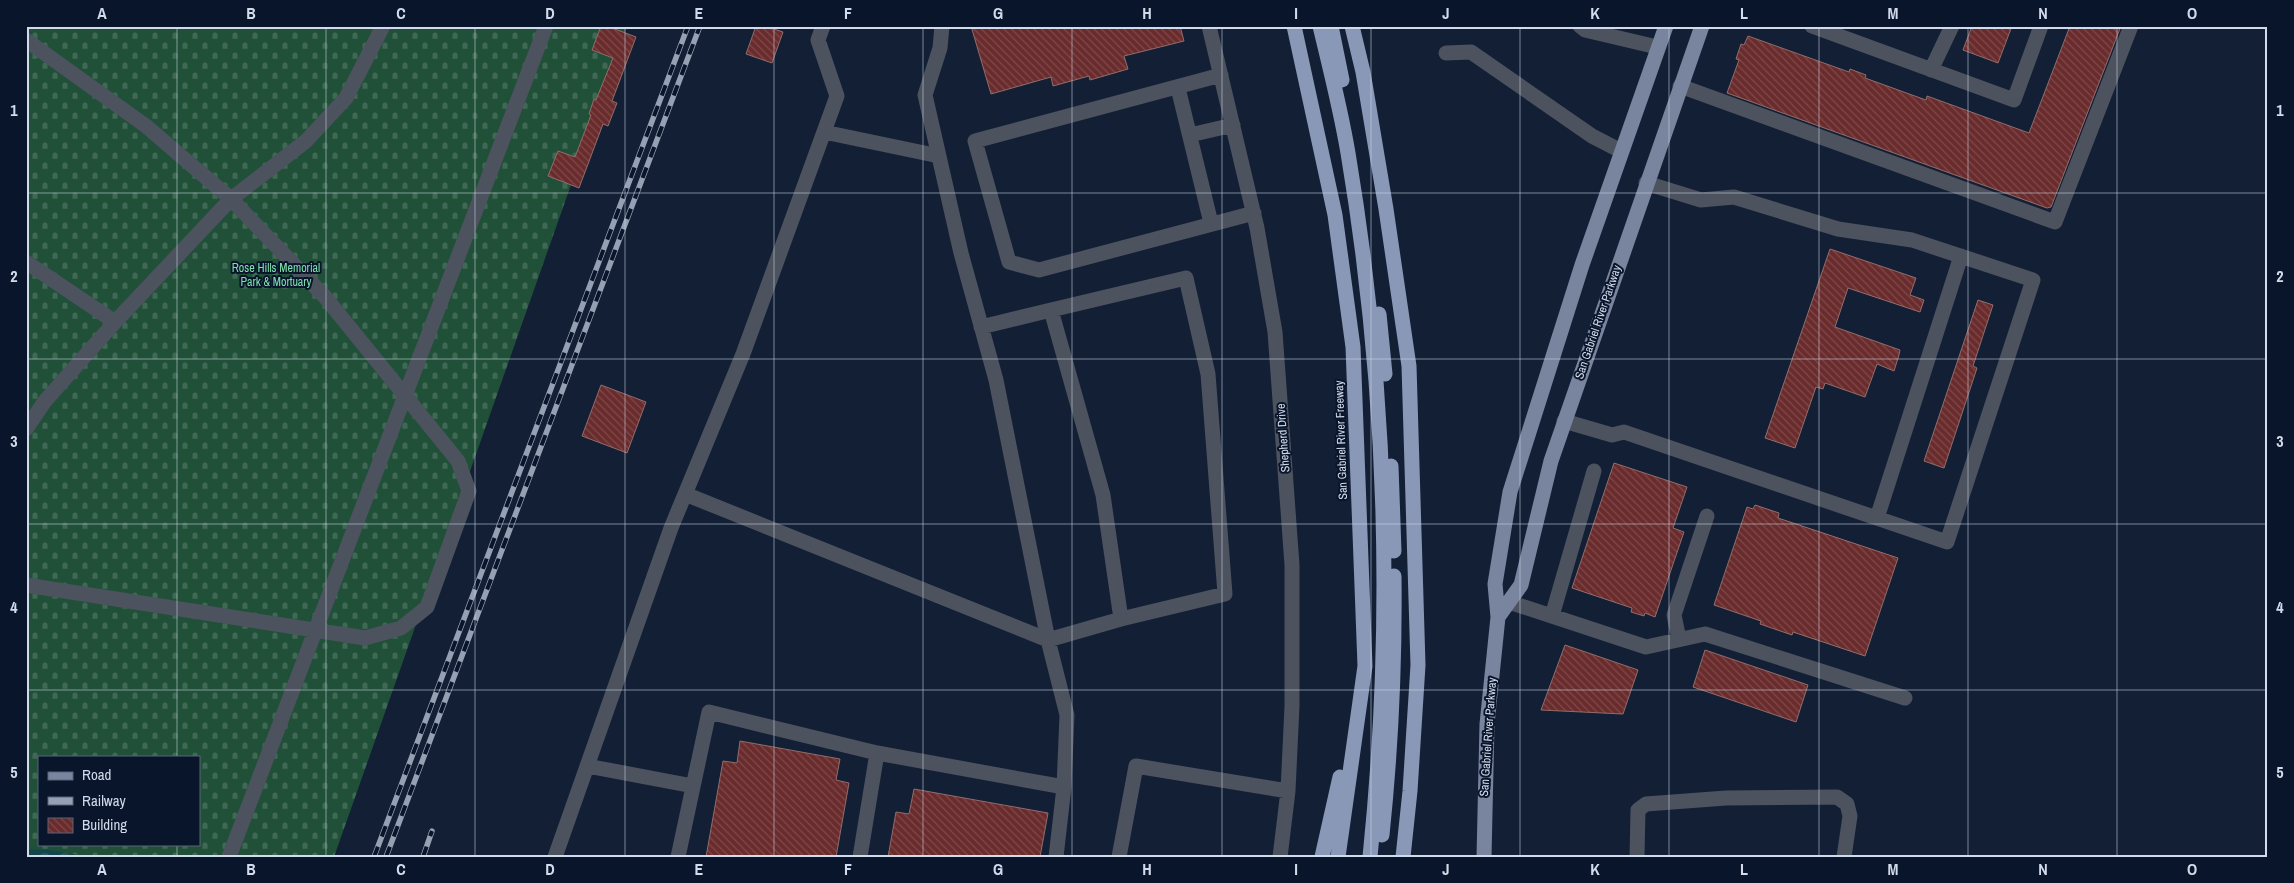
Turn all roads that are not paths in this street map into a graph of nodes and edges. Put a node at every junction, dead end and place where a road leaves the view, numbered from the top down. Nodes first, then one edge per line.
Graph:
1 (383, 26) edge
2 (546, 26) edge
3 (823, 26) edge
4 (942, 26) edge
5 (1209, 26) edge
6 (1294, 26) edge
7 (1320, 26) edge
8 (1331, 26) edge
9 (1352, 26) edge
10 (1580, 26) edge
11 (1666, 26) edge
12 (1702, 26) edge
13 (1812, 26) edge
14 (1952, 26) edge
15 (2041, 26) edge
16 (2131, 26) edge
17 (26, 40) edge
18 (1657, 47) junction
19 (1446, 53) dead end
20 (1931, 70) junction
21 (1221, 75) junction
22 (1680, 86) junction
23 (1178, 88) junction
24 (1233, 126) junction
25 (824, 132) junction
26 (1190, 136) junction
27 (1621, 151) junction
28 (939, 156) junction
29 (1646, 182) junction
30 (231, 199) junction
31 (1254, 213) junction
32 (1211, 223) junction
33 (1961, 256) junction
34 (26, 262) edge
35 (1051, 310) junction
36 (115, 322) junction
37 (981, 327) junction
38 (405, 396) junction
39 (1564, 421) junction
40 (26, 428) edge
41 (1594, 471) dead end
42 (685, 494) junction
43 (1707, 516) dead end
44 (1876, 518) junction
45 (26, 585) edge
46 (1509, 602) junction
47 (1498, 616) junction
48 (1552, 616) junction
49 (1121, 619) junction
50 (317, 629) junction
51 (1679, 639) junction
52 (1048, 640) junction
53 (1365, 666) junction
54 (1905, 698) dead end
55 (877, 754) junction
56 (587, 766) junction
57 (693, 786) junction
58 (1064, 787) junction
59 (1288, 791) junction
60 (229, 857) edge
61 (555, 857) edge
62 (678, 857) edge
63 (860, 857) edge
64 (1056, 857) edge
65 (1119, 857) edge
66 (1280, 857) edge
67 (1322, 857) edge
68 (1338, 857) edge
69 (1370, 857) edge
70 (1379, 857) edge
71 (1403, 857) edge
72 (1484, 857) edge
73 (1637, 857) edge
74 (1844, 857) edge

1 - 30 street
2 - 38 street
3 - 25 street
4 - 28 street
5 - 21 street, Shepherd Drive
6 - 53 highway, San Gabriel River Freeway
7 - 69 highway
8 - 70 highway
9 - 71 highway
10 - 18 street
11 - 18 main road, San Gabriel River Parkway
12 - 22 main road, San Gabriel River Parkway
13 - 20 street
14 - 20 street
15 - 20 street
16 - 22 street
17 - 30 street
18 - 27 main road, San Gabriel River Parkway
19 - 27 street
21 - 23 street
21 - 24 street, Shepherd Drive
22 - 29 main road, San Gabriel River Parkway
23 - 26 street
23 - 32 street
24 - 26 street
24 - 31 street, Shepherd Drive
25 - 28 street
25 - 42 street
26 - 32 street
27 - 47 main road, San Gabriel River Parkway
28 - 37 street
29 - 33 street
29 - 39 main road, San Gabriel River Parkway
30 - 36 street
30 - 38 street
31 - 32 street
31 - 59 street, Shepherd Drive
33 - 44 street
33 - 44 street
34 - 36 street
35 - 37 street
35 - 49 street
35 - 49 street
36 - 40 street
37 - 52 street
38 - 50 street
38 - 50 street
39 - 44 street
39 - 46 main road, San Gabriel River Parkway
41 - 48 street
42 - 52 street
42 - 56 street
43 - 51 street
45 - 50 street
46 - 47 main road, San Gabriel River Parkway
46 - 48 street
47 - 72 main road, San Gabriel River Parkway
48 - 51 street
49 - 52 street
50 - 60 street
51 - 54 street
52 - 58 street
53 - 67 highway
53 - 68 highway, San Gabriel River Freeway
55 - 57 street
55 - 58 street
55 - 63 street
56 - 57 street
56 - 61 street
57 - 62 street
58 - 64 street
59 - 65 street
59 - 66 street, Shepherd Drive
73 - 74 street

